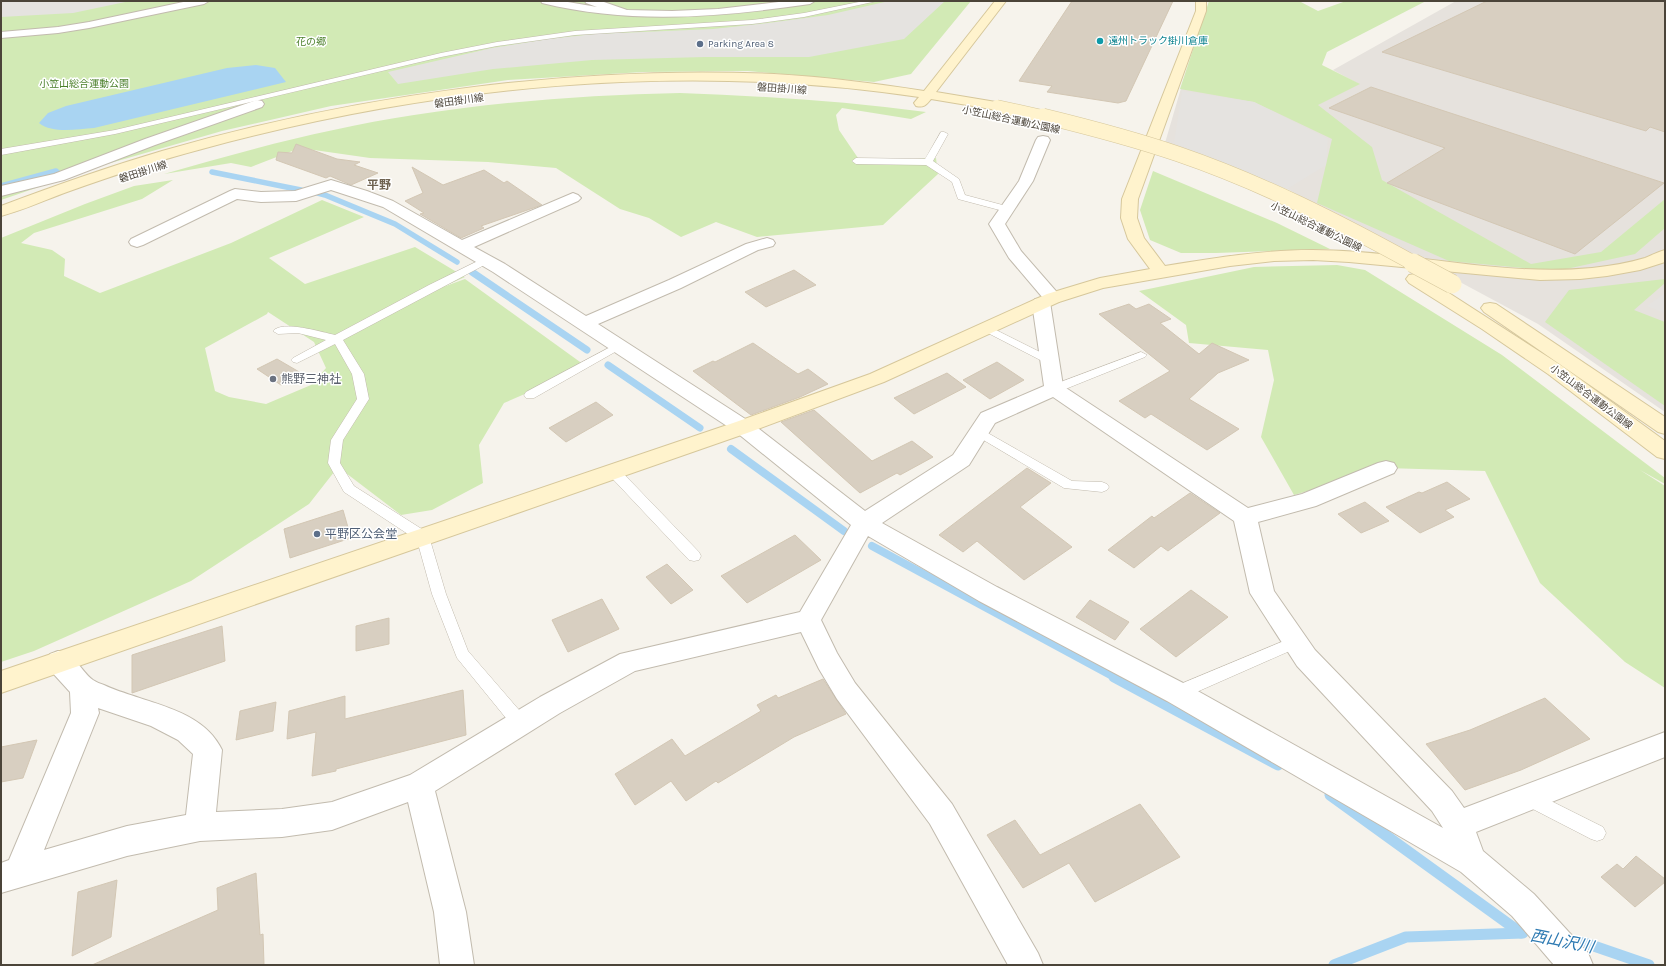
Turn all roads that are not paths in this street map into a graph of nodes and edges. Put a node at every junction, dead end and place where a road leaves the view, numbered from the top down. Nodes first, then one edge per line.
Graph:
1 (204, 1) edge
2 (546, 1) edge
3 (590, 1) edge
4 (810, 1) edge
5 (874, 1) edge
6 (1000, 1) edge
7 (1201, 1) edge
8 (626, 13) junction
9 (1, 35) edge
10 (412, 70) dead end
11 (924, 98) junction
12 (257, 104) joint
13 (992, 110) junction
14 (944, 134) dead end
15 (1043, 140) dead end
16 (1, 152) edge
17 (856, 161) dead end
18 (928, 162) junction
19 (1, 191) edge
20 (573, 198) dead end
21 (1007, 209) junction
22 (1, 211) edge
23 (1, 222) edge
24 (137, 242) dead end
25 (767, 242) dead end
26 (461, 246) junction
27 (1665, 254) edge
28 (486, 260) junction
29 (1161, 272) junction
30 (1047, 300) junction
31 (586, 323) junction
32 (986, 328) junction
33 (278, 331) dead end
34 (337, 339) junction
35 (618, 346) junction
36 (1141, 355) dead end
37 (297, 360) dead end
38 (1050, 360) junction
39 (1054, 389) junction
40 (530, 396) dead end
41 (743, 427) junction
42 (1665, 427) edge
43 (979, 432) junction
44 (1665, 452) edge
45 (1386, 468) dead end
46 (614, 472) junction
47 (1102, 487) dead end
48 (1245, 517) junction
49 (864, 523) junction
50 (423, 537) junction
51 (694, 556) dead end
52 (808, 620) junction
53 (1296, 642) junction
54 (59, 662) junction
55 (1, 682) edge
56 (83, 688) junction
57 (1177, 693) junction
58 (520, 723) junction
59 (1665, 744) edge
60 (419, 785) junction
61 (1530, 798) junction
62 (1458, 825) junction
63 (200, 827) junction
64 (1597, 833) dead end
65 (1472, 861) junction
66 (10, 875) edge
67 (457, 965) edge
68 (1026, 965) edge
69 (1576, 965) edge

1 - 9 street
2 - 8 street
3 - 8 street
4 - 8 street
5 - 16 lane
6 - 11 main road
7 - 29 main road
10 - 12 lane
11 - 13 main road, 小笠山総合運動公園線
11 - 22 main road, 磐田掛川線
11 - 23 main road, 磐田掛川線
12 - 19 street
13 - 42 main road, 小笠山総合運動公園線, bridge
13 - 44 main road, 小笠山総合運動公園線
14 - 18 lane
15 - 21 street
17 - 18 lane
18 - 21 lane
20 - 26 street
21 - 30 street
24 - 26 street
25 - 31 street
26 - 28 street
27 - 29 main road
28 - 31 street
28 - 34 lane
29 - 30 main road
30 - 32 main road
30 - 38 street
31 - 35 street
32 - 38 lane
32 - 41 main road
33 - 34 lane
34 - 37 lane
34 - 50 lane
35 - 40 lane
35 - 41 street
36 - 39 lane
38 - 39 street
39 - 43 street
39 - 48 street
41 - 46 main road
41 - 49 street
43 - 47 lane
43 - 49 street
45 - 48 street
46 - 50 main road
46 - 51 lane
48 - 53 street
49 - 52 street
49 - 57 street
50 - 54 main road
50 - 58 lane
52 - 58 street
52 - 68 street
53 - 57 lane
53 - 62 street
54 - 55 main road
54 - 56 street
56 - 63 street
56 - 66 street
57 - 65 street
58 - 60 street
59 - 61 street
60 - 63 street
60 - 67 street
61 - 62 street
61 - 64 lane
62 - 65 street
63 - 66 street
65 - 69 street

